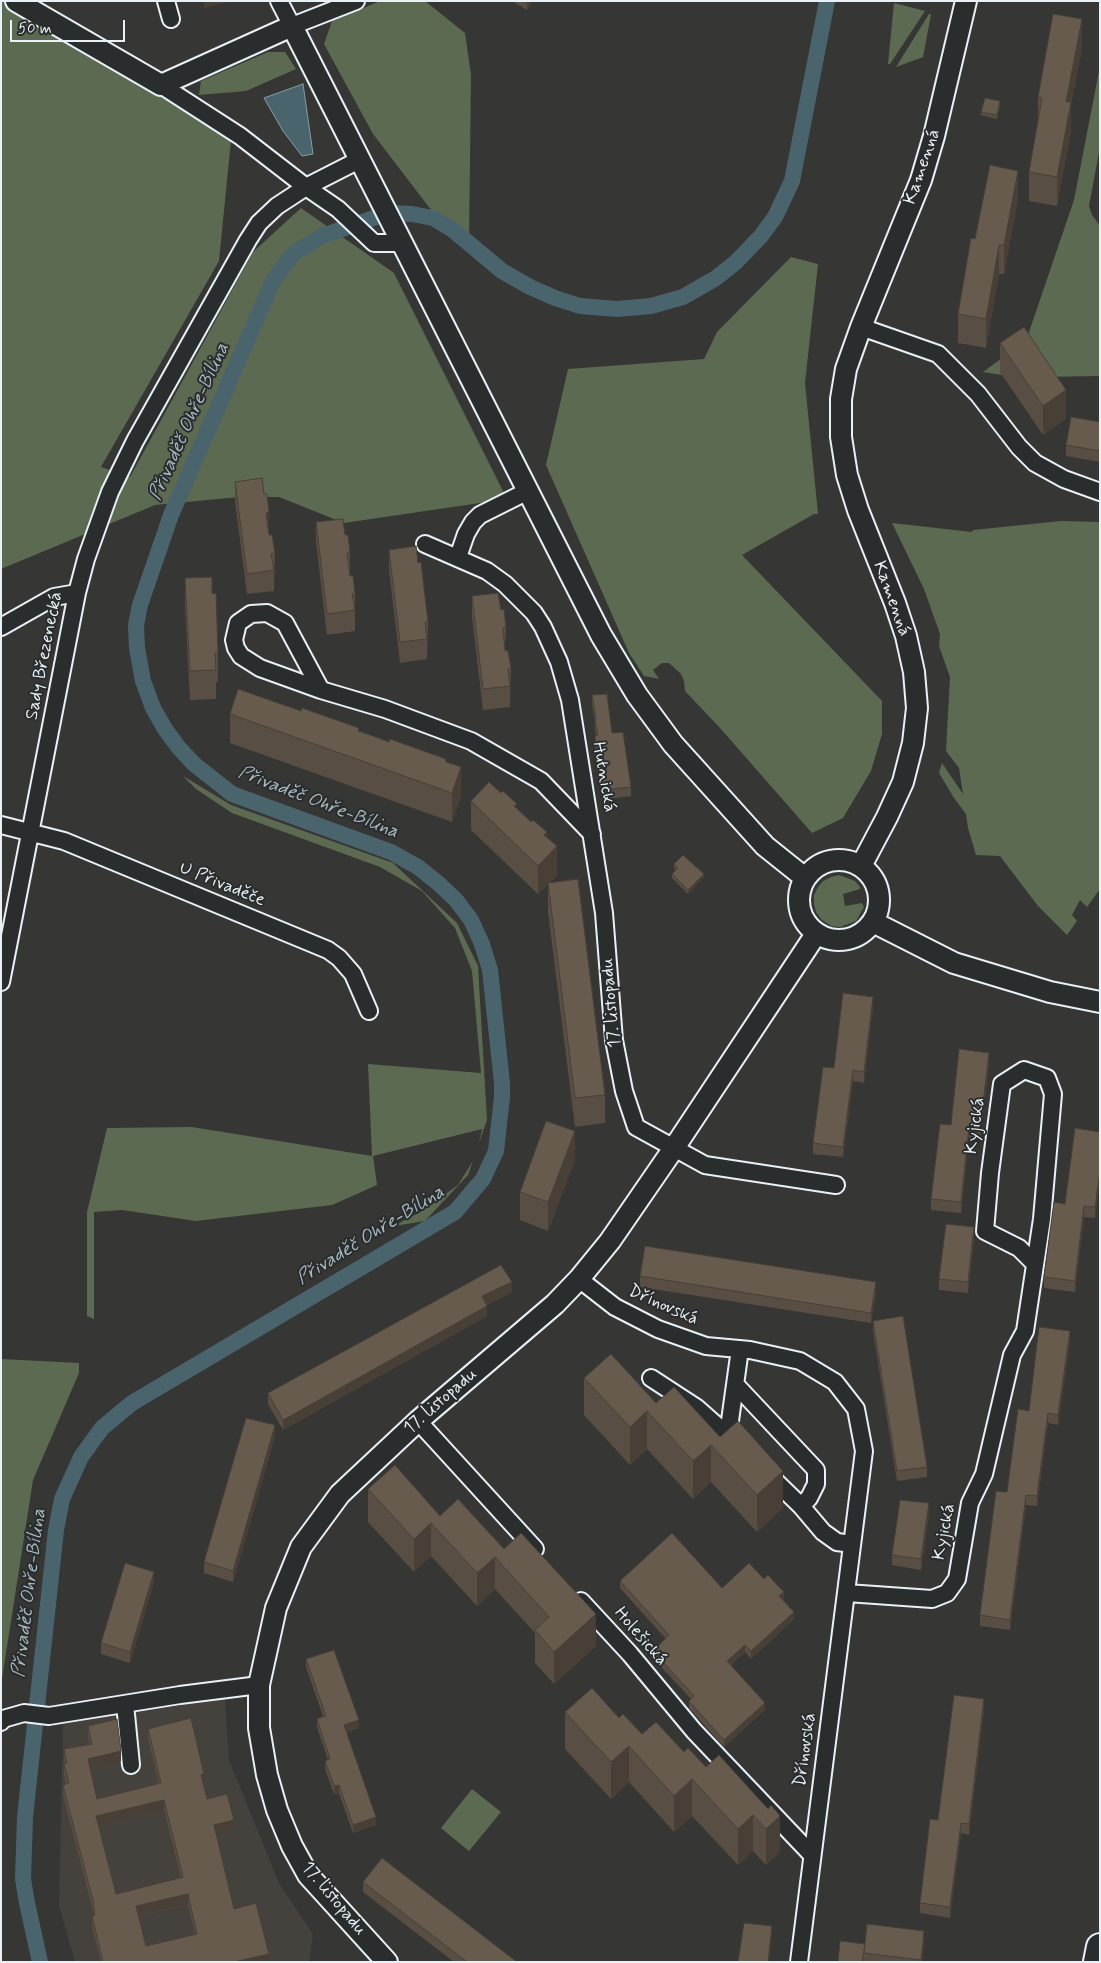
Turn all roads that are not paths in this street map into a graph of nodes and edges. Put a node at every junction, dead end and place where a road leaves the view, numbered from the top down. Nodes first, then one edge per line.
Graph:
1 (16, 1) edge
2 (166, 1) edge
3 (279, 1) edge
4 (356, 1) edge
5 (966, 1) edge
6 (171, 19) dead end
7 (292, 26) junction
8 (162, 85) junction
9 (361, 159) junction
10 (306, 187) junction
11 (402, 243) junction
12 (861, 327) junction
13 (528, 491) junction
14 (1100, 492) edge
15 (425, 544) dead end
16 (458, 558) junction
17 (77, 593) junction
18 (1, 627) edge
19 (321, 690) junction
20 (1, 826) edge
21 (31, 832) junction
22 (592, 834) junction
23 (861, 866) junction
24 (805, 878) junction
25 (873, 922) junction
26 (816, 934) junction
27 (1, 982) edge
28 (1100, 1002) edge
29 (370, 1011) dead end
30 (674, 1148) junction
31 (836, 1186) dead end
32 (1035, 1264) junction
33 (579, 1279) junction
34 (740, 1349) junction
35 (651, 1378) dead end
36 (736, 1385) junction
37 (418, 1421) junction
38 (728, 1435) junction
39 (801, 1506) junction
40 (852, 1544) junction
41 (546, 1562) edge
42 (569, 1587) edge
43 (847, 1593) junction
44 (259, 1685) junction
45 (125, 1704) junction
46 (1, 1722) edge
47 (131, 1765) dead end
48 (812, 1855) junction
49 (1100, 1947) edge
50 (387, 1962) edge
51 (799, 1962) edge
52 (1097, 1962) edge

1 - 8 street
2 - 6 street
3 - 7 street
4 - 7 street
5 - 12 street, Kamenná
7 - 8 street
7 - 9 street
8 - 10 street
9 - 10 street, Sady Březenecká
9 - 11 street
10 - 11 street
10 - 17 street, Sady Březenecká
11 - 13 street
12 - 14 street
12 - 23 street, Kamenná
13 - 16 street
13 - 24 street
15 - 16 street, Hutnická
16 - 22 street, Hutnická
17 - 18 street
17 - 21 street, Sady Březenecká
19 - 19 street, Hutnická
19 - 22 street, Hutnická
20 - 21 street
21 - 27 street, Sady Březenecká
21 - 29 street, U Přivaděče
22 - 30 street, 17. listopadu
23 - 24 street
23 - 25 street
24 - 26 street
25 - 26 street
25 - 28 street
26 - 30 street, 17. listopadu
30 - 31 street
30 - 33 street, 17. listopadu
32 - 32 street, Kyjická
32 - 43 street, Kyjická
33 - 34 street, Dřínovská
33 - 37 street, 17. listopadu
34 - 36 street
34 - 40 street, Dřínovská
35 - 38 street
36 - 38 street
36 - 39 street
37 - 41 street
37 - 44 street, 17. listopadu
38 - 39 street
39 - 40 street
40 - 43 street, Dřínovská
42 - 48 street, Holešická
43 - 48 street, Dřínovská
44 - 45 street
44 - 50 street, 17. listopadu
45 - 46 street
45 - 47 street
48 - 51 street, Dřínovská
49 - 52 highway

